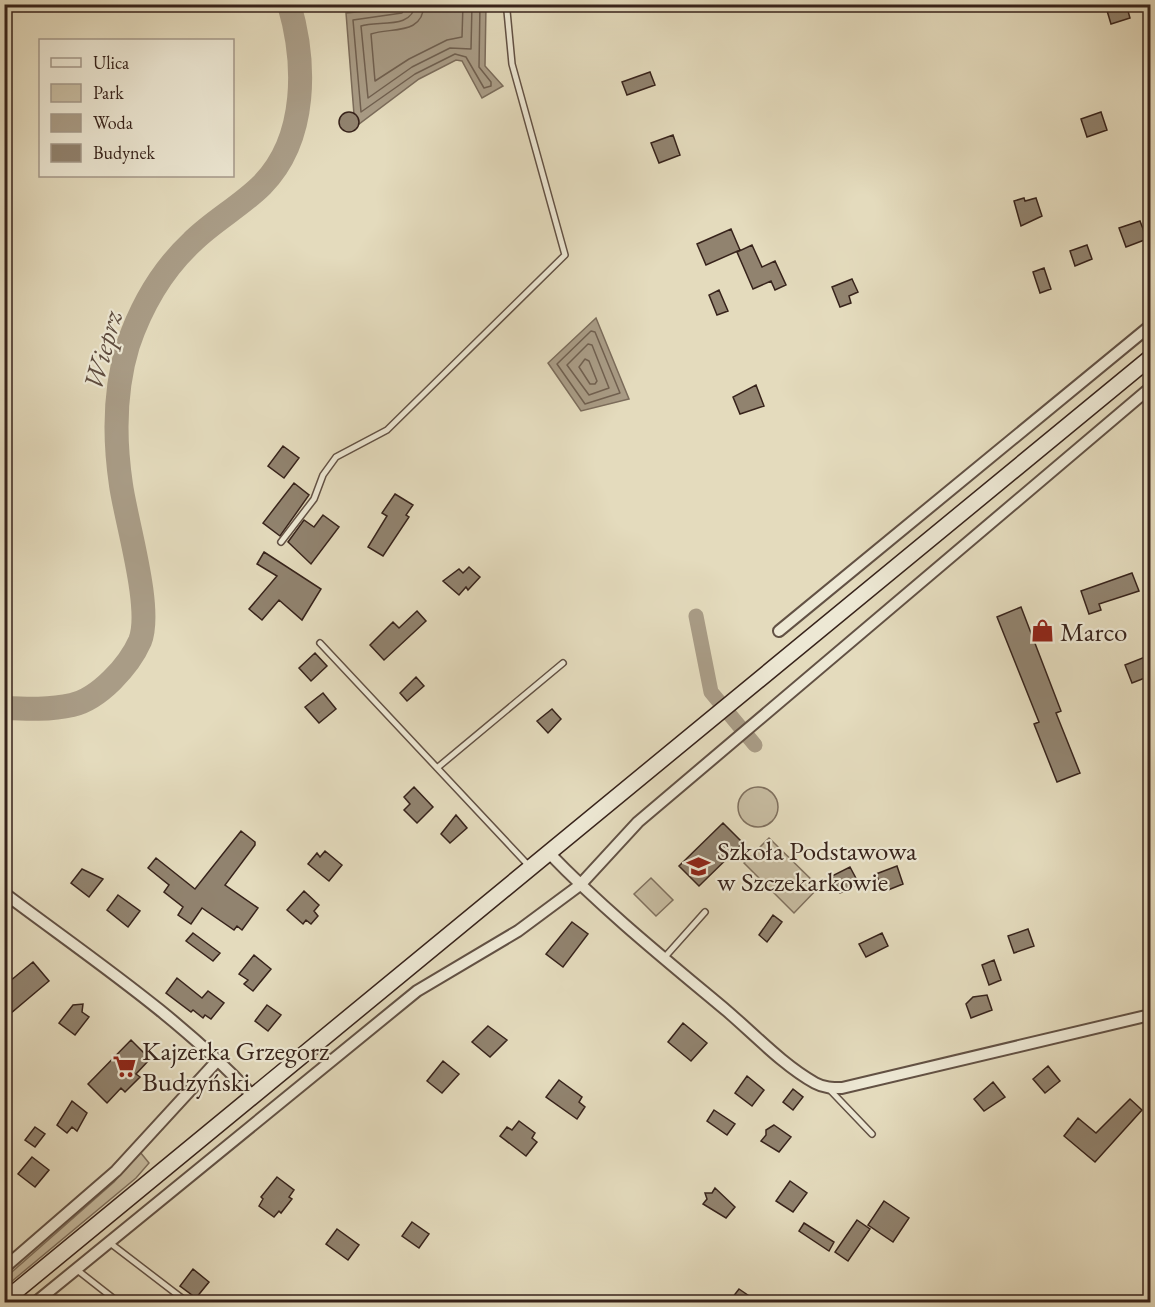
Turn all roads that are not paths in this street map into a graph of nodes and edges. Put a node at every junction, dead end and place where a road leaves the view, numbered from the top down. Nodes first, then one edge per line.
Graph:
1 (512, 4) edge
2 (1150, 326) edge
3 (1150, 358) edge
4 (1150, 388) edge
5 (281, 542) dead end
6 (779, 631) dead end
7 (320, 643) dead end
8 (563, 663) dead end
9 (437, 768) junction
10 (549, 852) junction
11 (531, 868) junction
12 (580, 885) junction
13 (5, 895) edge
14 (705, 912) dead end
15 (664, 958) junction
16 (1150, 1015) edge
17 (218, 1061) junction
18 (828, 1088) junction
19 (253, 1096) junction
20 (872, 1134) dead end
21 (110, 1243) junction
22 (4, 1268) edge
23 (76, 1269) junction
24 (4, 1301) edge
25 (36, 1302) edge
26 (118, 1302) edge
27 (187, 1302) edge

1 - 5 lane
2 - 6 street
3 - 10 main road
4 - 12 street
7 - 9 lane
8 - 9 lane
9 - 11 lane
10 - 11 main road
10 - 12 street
11 - 19 main road
12 - 15 street
12 - 21 street
13 - 17 street
14 - 15 lane
15 - 18 street
16 - 18 street
17 - 19 street
17 - 22 street
18 - 20 lane
19 - 24 main road
21 - 23 street
21 - 27 lane
23 - 25 street
23 - 26 lane

